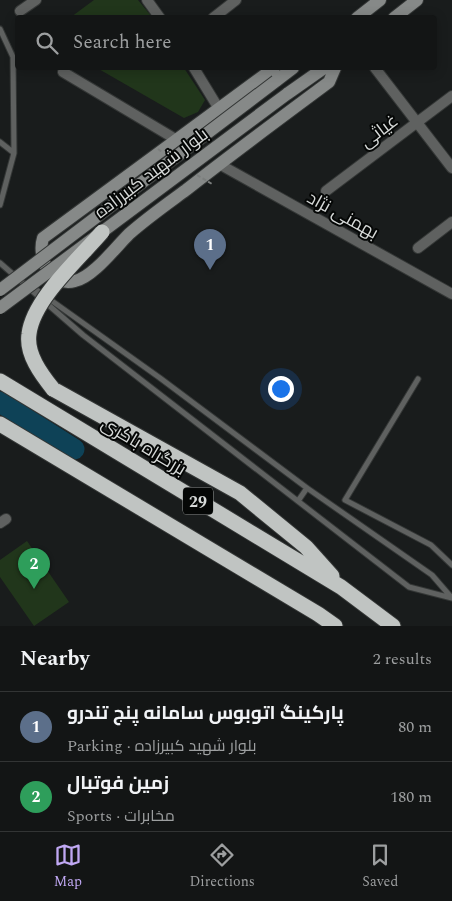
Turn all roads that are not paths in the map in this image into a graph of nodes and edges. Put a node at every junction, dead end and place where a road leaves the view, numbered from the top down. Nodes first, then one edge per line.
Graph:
1 (36, 0) edge
2 (147, 0) edge
3 (236, 0) edge
4 (380, 0) edge
5 (417, 0) edge
6 (20, 11) dead end
7 (158, 15) edge
8 (217, 15) edge
9 (361, 15) edge
10 (398, 15) edge
11 (0, 29) edge
12 (195, 70) edge
13 (271, 70) edge
14 (290, 70) edge
15 (321, 70) edge
16 (334, 70) edge
17 (377, 70) edge
18 (63, 72) dead end
19 (452, 96) edge
20 (219, 109) junction
21 (417, 122) junction
22 (177, 140) junction
23 (0, 142) edge
24 (14, 153) junction
25 (219, 164) junction
26 (452, 168) edge
27 (326, 191) dead end
28 (0, 205) edge
29 (452, 222) edge
30 (102, 232) junction
31 (418, 248) dead end
32 (0, 263) edge
33 (10, 272) junction
34 (0, 290) edge
35 (452, 294) edge
36 (0, 308) edge
37 (418, 379) dead end
38 (0, 381) edge
39 (0, 424) edge
40 (307, 488) junction
41 (298, 501) junction
42 (452, 565) edge
43 (341, 587) junction
44 (451, 598) edge
45 (335, 626) edge
46 (392, 626) edge

1 - 6 street
2 - 7 street
3 - 8 street
4 - 9 main road
5 - 10 main road
11 - 24 lane
12 - 20 street
13 - 20 main road, بلوار شهید کبیرزاده
14 - 34 main road, بلوار شهید کبیرزاده, bridge
15 - 30 main road, بلوار شهید کبیرزاده, bridge
16 - 25 main road, بلوار شهید کبیرزاده
17 - 21 street
18 - 22 street
19 - 21 street, غیاثی
20 - 22 main road, بلوار شهید کبیرزاده
21 - 26 street
21 - 27 street, غیاثی
22 - 25 main road, بلوار شهید کبیرزاده
23 - 24 lane
24 - 28 lane
25 - 35 street, بهمنی نژاد
29 - 31 street
30 - 36 main road, بلوار شهید کبیرزاده, bridge
30 - 43 highway, bridge
32 - 33 lane
33 - 40 lane
33 - 41 lane
37 - 42 lane
38 - 43 highway, بزرگراه باکری / 29
39 - 45 highway, 29
40 - 41 lane
40 - 44 lane
41 - 44 lane
43 - 46 highway, بزرگراه باکری / 29

